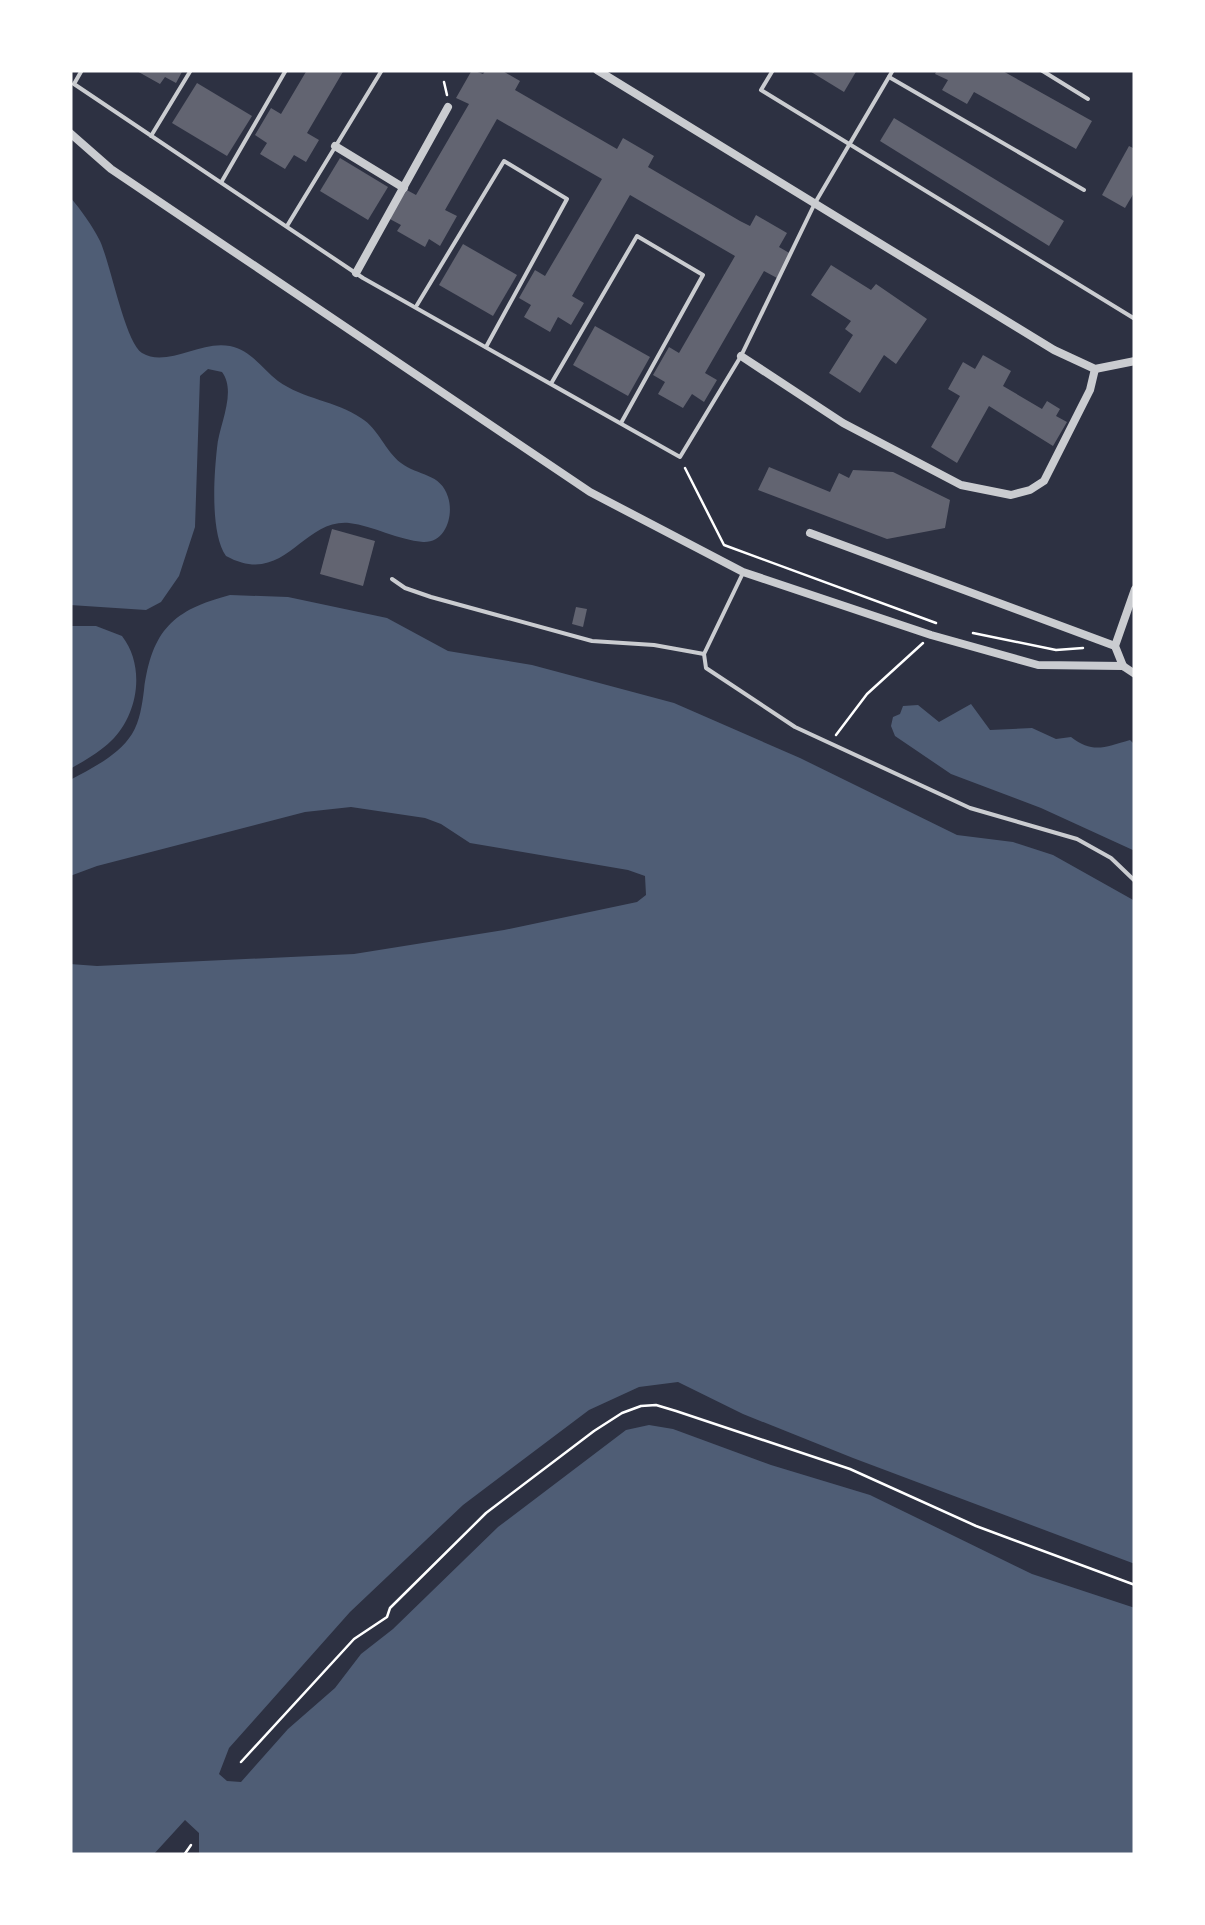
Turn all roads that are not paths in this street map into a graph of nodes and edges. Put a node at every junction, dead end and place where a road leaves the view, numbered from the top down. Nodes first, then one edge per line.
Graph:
1 (82, 70) edge
2 (191, 70) edge
3 (286, 70) edge
4 (382, 70) edge
5 (596, 70) edge
6 (773, 70) edge
7 (893, 70) edge
8 (1041, 70) edge
9 (889, 78) junction
10 (1088, 99) dead end
11 (448, 106) road end
12 (70, 133) edge
13 (151, 136) junction
14 (336, 146) junction
15 (849, 146) junction
16 (222, 181) junction
17 (404, 188) junction
18 (1084, 190) dead end
19 (815, 204) junction
20 (288, 226) junction
21 (356, 273) junction
22 (417, 307) junction
23 (1135, 319) edge
24 (486, 346) junction
25 (741, 356) junction
26 (1135, 361) edge
27 (1095, 369) junction
28 (551, 384) junction
29 (621, 423) junction
30 (810, 533) dead end
31 (743, 572) junction
32 (392, 580) dead end
33 (1135, 589) edge
34 (1114, 646) junction
35 (704, 654) junction
36 (1123, 666) junction
37 (1135, 674) edge
38 (1135, 881) edge

1 - 13 lane
2 - 13 lane
3 - 16 lane
4 - 14 lane
5 - 19 street
6 - 15 lane
7 - 9 lane
8 - 10 lane
9 - 15 lane
9 - 18 lane
11 - 17 street
12 - 31 street
13 - 16 lane
14 - 17 street
14 - 20 lane
15 - 19 lane
15 - 23 lane
16 - 20 lane
17 - 21 street
19 - 25 lane
19 - 27 street
20 - 21 lane
21 - 22 lane
22 - 24 lane
22 - 24 lane
24 - 28 lane
25 - 27 street
25 - 29 lane
26 - 27 street
28 - 29 lane
28 - 29 lane
30 - 34 street
31 - 35 lane
31 - 36 street
32 - 35 lane
33 - 34 street
34 - 36 street
35 - 38 lane
36 - 37 street

